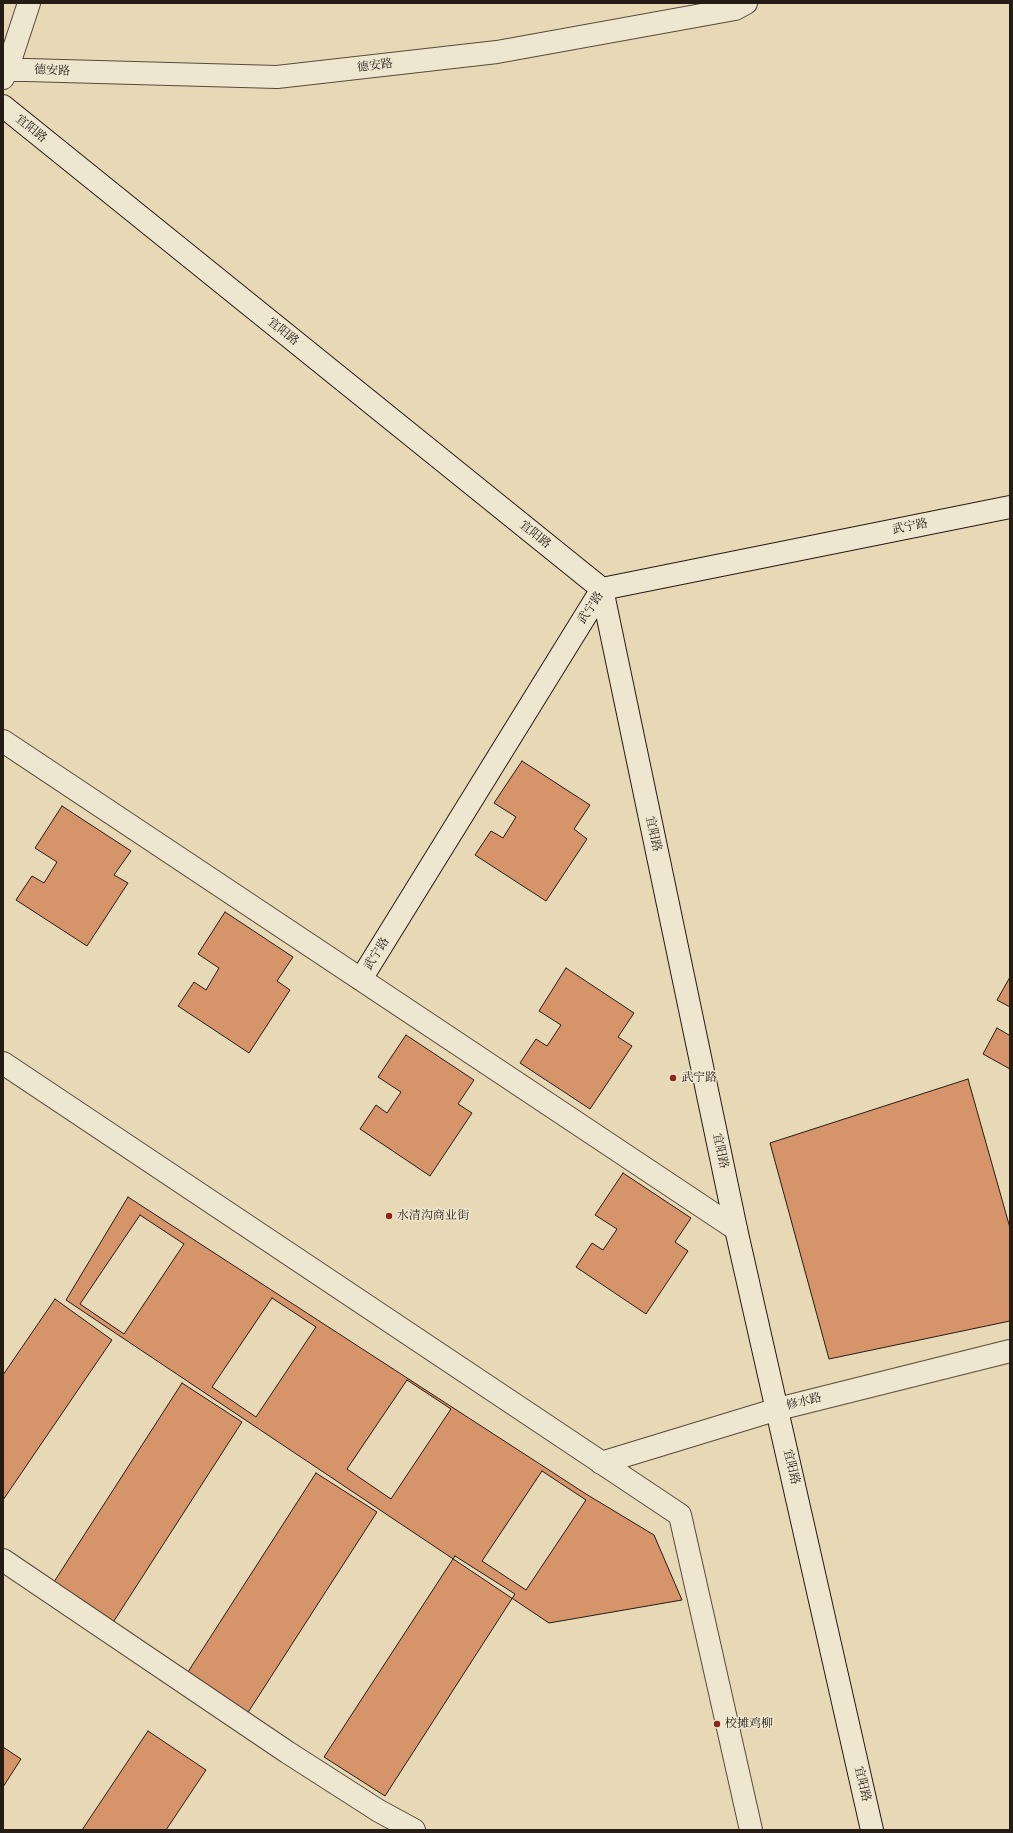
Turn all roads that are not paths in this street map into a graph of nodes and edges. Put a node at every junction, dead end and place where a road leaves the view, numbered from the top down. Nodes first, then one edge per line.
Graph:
1 (29, 3) edge
2 (746, 3) edge
3 (5, 74) edge
4 (3, 106) edge
5 (1010, 507) edge
6 (602, 589) junction
7 (3, 741) edge
8 (361, 979) junction
9 (3, 1063) edge
10 (736, 1229) junction
11 (1010, 1351) edge
12 (778, 1409) junction
13 (601, 1463) junction
14 (3, 1560) edge
15 (414, 1830) edge
16 (751, 1830) edge
17 (872, 1830) edge

1 - 3 street
2 - 3 street, 德安路
4 - 6 street, 宜阳路
5 - 6 street, 武宁路
6 - 8 street, 武宁路
6 - 10 street, 宜阳路
7 - 8 street
8 - 10 street
9 - 13 street
10 - 12 street, 宜阳路
11 - 12 street, 修水路
12 - 13 street, 修水路
12 - 17 street, 宜阳路
13 - 16 street
14 - 15 street

